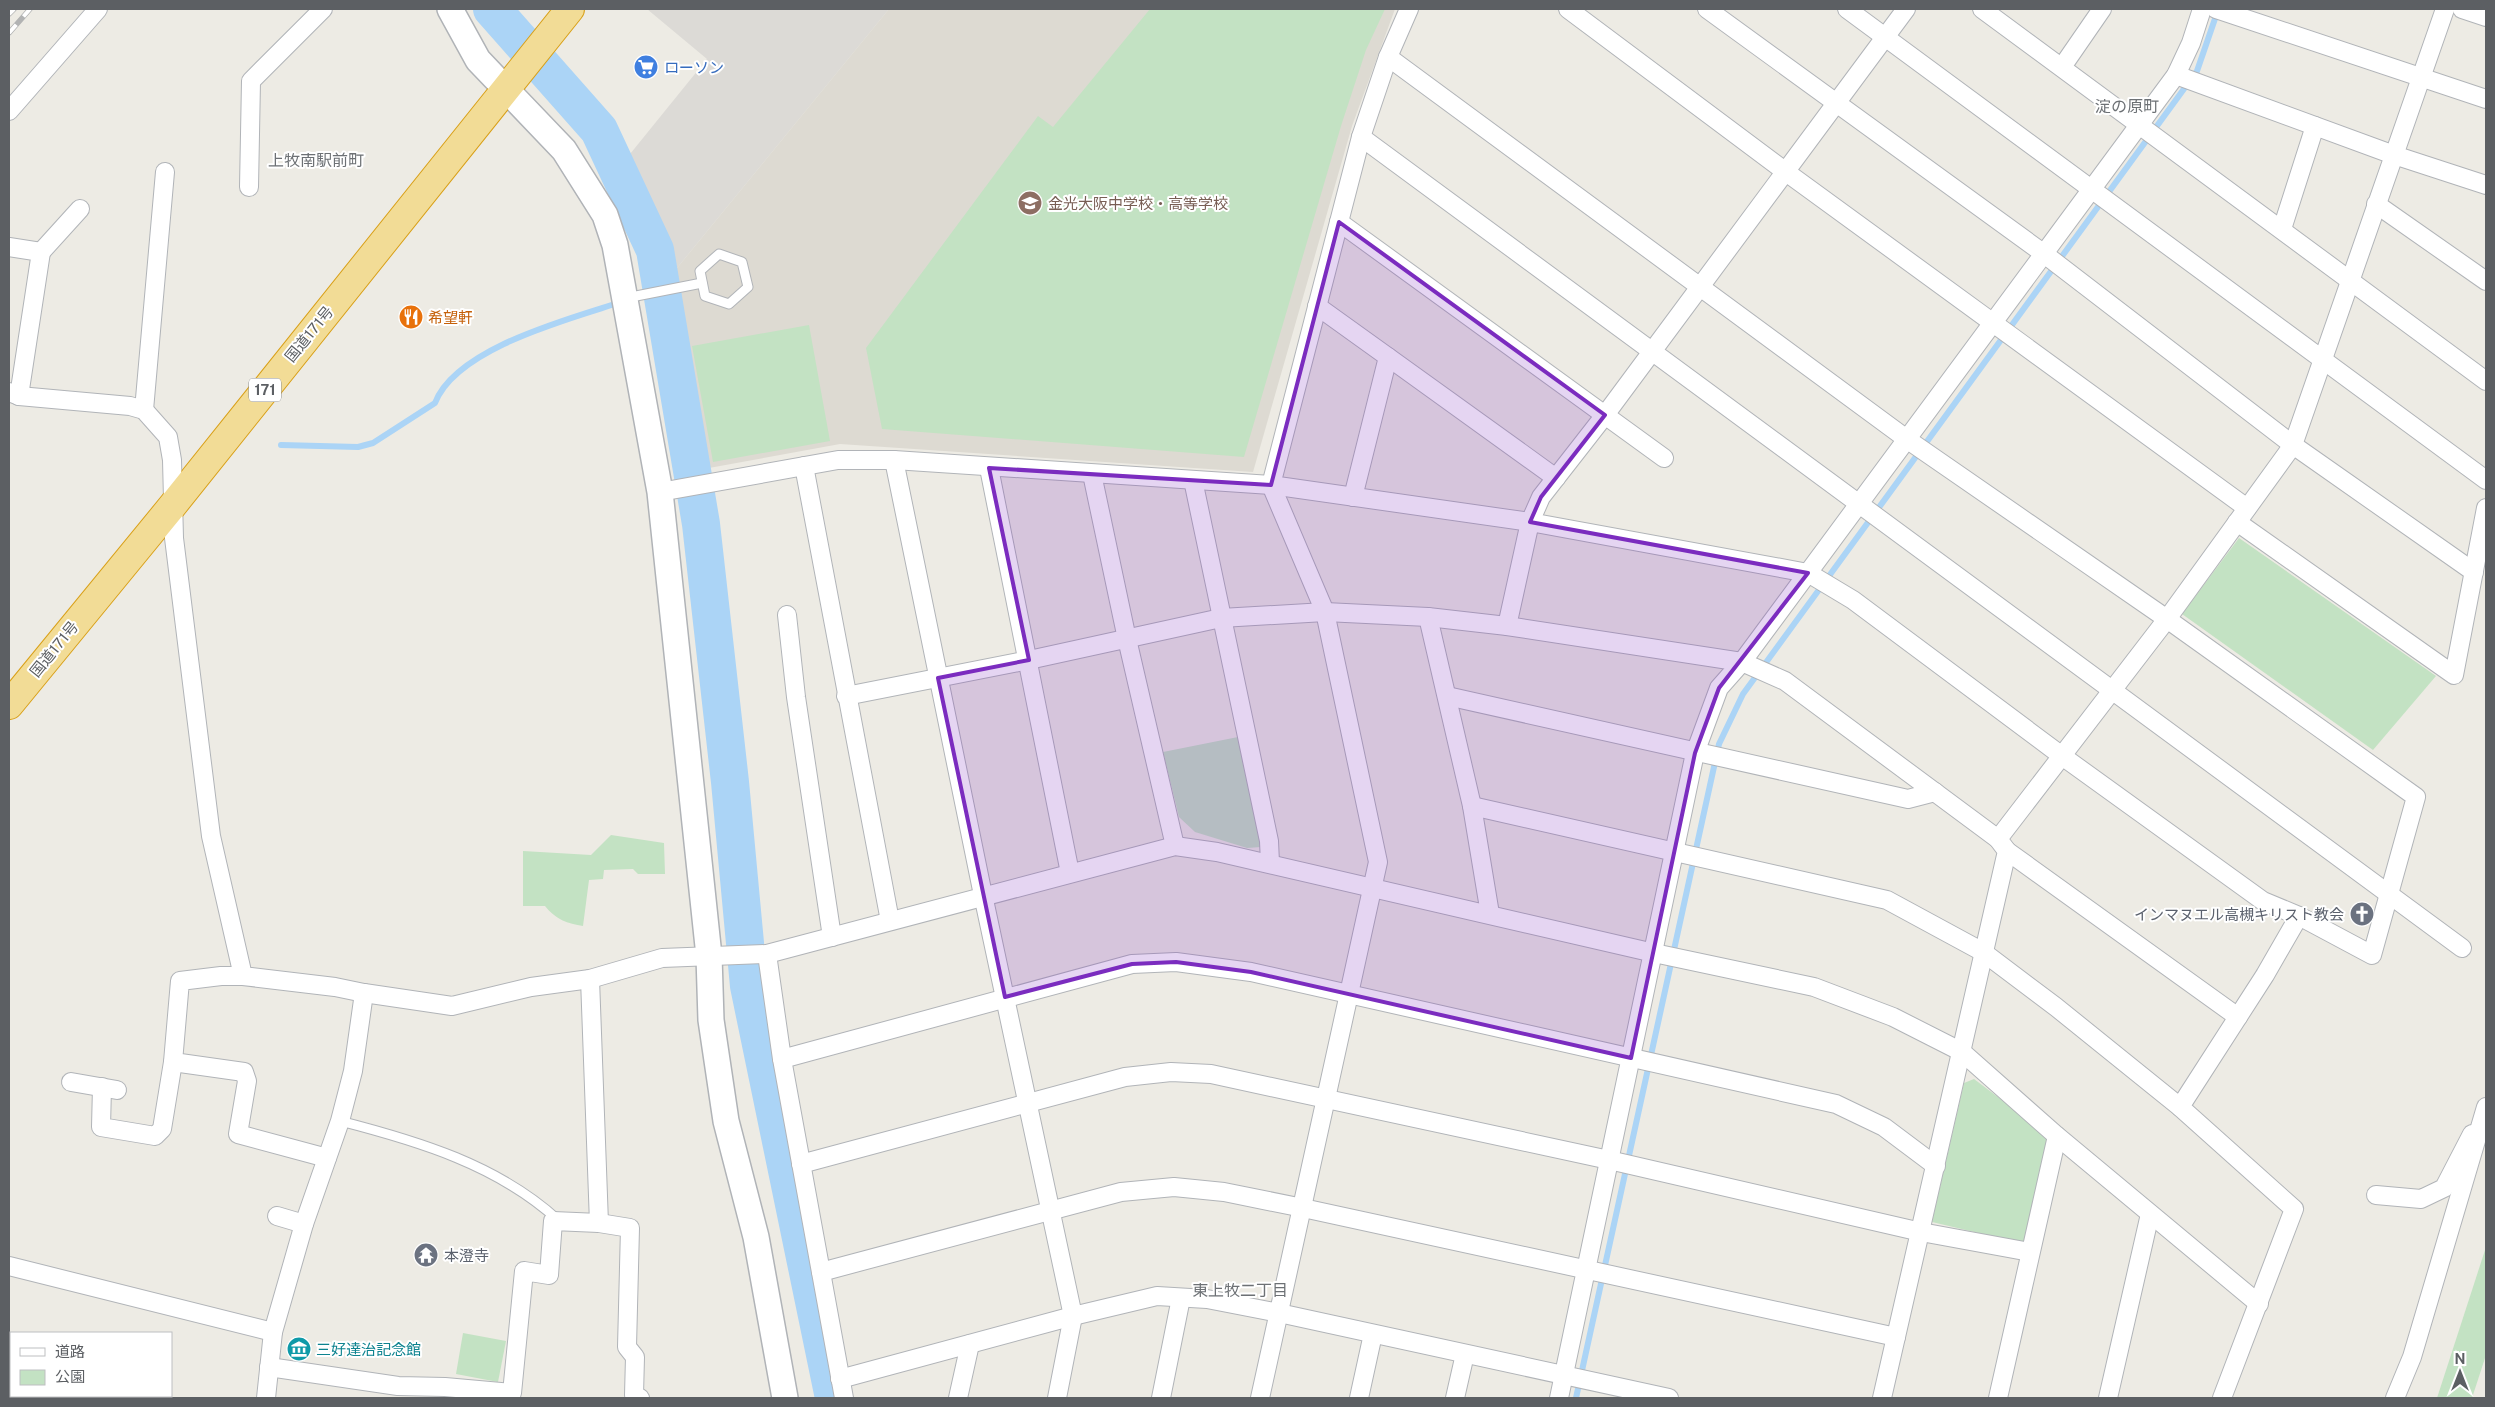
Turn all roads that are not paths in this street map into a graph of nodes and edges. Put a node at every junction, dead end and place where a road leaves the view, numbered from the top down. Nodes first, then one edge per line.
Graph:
1 (98, 9) edge
2 (323, 9) edge
3 (450, 9) edge
4 (570, 9) edge
5 (1409, 9) edge
6 (1568, 9) edge
7 (1707, 9) edge
8 (1847, 9) edge
9 (1906, 9) edge
10 (1982, 9) edge
11 (2102, 9) edge
12 (2202, 9) edge
13 (2216, 9) edge
14 (2445, 9) edge
15 (2462, 9) edge
16 (2486, 17) edge
17 (1885, 38) junction
18 (1388, 57) junction
19 (2062, 67) junction
20 (2176, 75) junction
21 (2421, 78) junction
22 (512, 80) junction
23 (2486, 99) edge
24 (1836, 103) junction
25 (9, 111) edge
26 (2138, 123) junction
27 (2315, 126) junction
28 (1361, 137) junction
29 (2394, 155) junction
30 (165, 172) dead end
31 (1786, 172) junction
32 (2486, 185) edge
33 (249, 186) dead end
34 (2091, 188) junction
35 (2376, 204) junction
36 (80, 209) dead end
37 (1339, 222) junction
38 (2282, 229) junction
39 (9, 247) edge
40 (41, 252) junction
41 (2043, 253) junction
42 (2350, 278) junction
43 (2486, 281) edge
44 (702, 284) junction
45 (1699, 288) junction
46 (632, 297) junction
47 (1317, 306) junction
48 (1992, 322) junction
49 (1652, 351) junction
50 (1388, 357) junction
51 (2324, 359) junction
52 (2486, 381) edge
53 (14, 394) edge
54 (145, 411) junction
55 (1605, 414) junction
56 (1908, 440) junction
57 (2293, 445) junction
58 (1664, 458) dead end
59 (894, 460) junction
60 (804, 466) junction
61 (989, 468) junction
62 (1092, 474) junction
63 (1556, 478) junction
64 (1193, 480) junction
65 (2486, 480) edge
66 (1271, 485) junction
67 (668, 491) junction
68 (1353, 497) junction
69 (1860, 504) junction
70 (173, 505) junction
71 (2486, 508) edge
72 (2242, 515) junction
73 (1530, 522) junction
74 (1808, 572) junction
75 (2474, 572) junction
76 (1325, 612) junction
77 (787, 615) dead end
78 (1221, 618) junction
79 (1428, 618) junction
80 (2167, 619) junction
81 (1507, 626) junction
82 (1127, 640) junction
83 (1029, 660) junction
84 (1742, 662) junction
85 (938, 678) junction
86 (2113, 690) junction
87 (846, 696) junction
88 (1446, 696) junction
89 (9, 705) edge
90 (1695, 754) junction
91 (2062, 756) junction
92 (1935, 792) junction
93 (1472, 806) junction
94 (2003, 845) junction
95 (1175, 846) junction
96 (1675, 852) junction
97 (1270, 863) junction
98 (1070, 873) junction
99 (1373, 890) junction
100 (2389, 893) junction
101 (983, 895) junction
102 (1490, 914) junction
103 (2299, 916) junction
104 (890, 921) junction
105 (832, 936) junction
106 (2462, 948) dead end
107 (1983, 952) junction
108 (1654, 953) junction
109 (767, 954) junction
110 (708, 956) junction
111 (243, 976) junction
112 (590, 979) junction
113 (364, 993) junction
114 (1350, 995) junction
115 (1005, 997) junction
116 (2238, 1017) junction
117 (1962, 1052) junction
118 (1631, 1058) junction
119 (782, 1059) junction
120 (173, 1062) junction
121 (71, 1082) dead end
122 (1327, 1098) junction
123 (1027, 1102) junction
124 (2180, 1107) junction
125 (2486, 1107) edge
126 (340, 1121) junction
127 (2481, 1129) junction
128 (2057, 1136) junction
129 (327, 1158) junction
130 (1610, 1160) junction
131 (800, 1164) junction
132 (1936, 1166) junction
133 (2376, 1195) dead end
134 (1302, 1208) junction
135 (1050, 1211) junction
136 (2150, 1214) junction
137 (277, 1216) dead end
138 (559, 1221) junction
139 (599, 1223) junction
140 (304, 1224) junction
141 (1921, 1232) junction
142 (2030, 1252) junction
143 (9, 1266) edge
144 (1586, 1268) junction
145 (822, 1272) junction
146 (1181, 1298) junction
147 (2260, 1304) junction
148 (1279, 1313) junction
149 (1073, 1316) junction
150 (273, 1332) junction
151 (1373, 1334) junction
152 (1896, 1337) junction
153 (970, 1344) junction
154 (1465, 1354) junction
155 (269, 1367) junction
156 (1564, 1375) junction
157 (840, 1379) junction
158 (266, 1398) edge
159 (640, 1398) edge
160 (785, 1398) edge
161 (844, 1398) edge
162 (958, 1398) edge
163 (1057, 1398) edge
164 (1160, 1398) edge
165 (1260, 1398) edge
166 (1359, 1398) edge
167 (1455, 1398) edge
168 (1559, 1398) edge
169 (1669, 1398) edge
170 (1882, 1398) edge
171 (1998, 1398) edge
172 (2108, 1398) edge
173 (2222, 1398) edge
174 (2395, 1398) edge

1 - 25 street
2 - 33 street
3 - 22 street
4 - 22 highway, 国道171号 / 171
5 - 18 street
6 - 31 street
7 - 24 street
8 - 17 street
9 - 17 street
10 - 19 street
11 - 19 street
12 - 20 street
13 - 21 street
14 - 21 street
15 - 16 street
17 - 24 street
17 - 34 street
18 - 28 street
18 - 45 street
19 - 26 street
20 - 26 street
20 - 27 street
21 - 23 street
21 - 29 street
22 - 46 street
22 - 70 highway, 国道171号 / 171
24 - 31 street
24 - 41 street
26 - 34 street
26 - 38 street
27 - 29 street
27 - 38 street
28 - 37 street
28 - 49 street
29 - 32 street
29 - 35 street
30 - 54 street
31 - 45 street
31 - 48 street
34 - 41 street
34 - 51 street
35 - 42 street
35 - 43 street
36 - 40 street
37 - 47 street
37 - 55 street
38 - 42 street
39 - 40 street
40 - 53 street
41 - 48 street
41 - 57 street
42 - 51 street
42 - 52 street
44 - 44 lane
44 - 46 lane
45 - 49 street
45 - 56 street
46 - 67 street
47 - 50 street
47 - 66 street
48 - 56 street
48 - 72 street
49 - 55 street
49 - 69 street
50 - 63 street
50 - 68 street
51 - 57 street
51 - 65 street
53 - 54 street
54 - 70 street
55 - 58 street
55 - 63 street
56 - 69 street
56 - 80 street
57 - 72 street
57 - 75 street
59 - 60 street
59 - 61 street
59 - 85 street
60 - 67 street
60 - 87 street
61 - 62 street
61 - 83 street
62 - 64 street
62 - 82 street
63 - 73 street
64 - 66 street
64 - 78 street
66 - 68 street
66 - 76 street
67 - 110 street
68 - 73 street
69 - 74 street
69 - 86 street
70 - 89 highway, 国道171号 / 171
70 - 111 street
71 - 75 street
72 - 75 street
72 - 80 street
73 - 74 street
73 - 81 street
74 - 84 street
74 - 91 street
76 - 78 street
76 - 79 street
76 - 99 street
77 - 105 street
78 - 82 street
78 - 97 street
79 - 81 street
79 - 88 street
80 - 86 street
80 - 100 street
81 - 84 street
82 - 83 street
82 - 95 street
83 - 85 street
83 - 98 street
84 - 90 street
84 - 92 street
85 - 87 street
85 - 101 street
86 - 91 street
86 - 100 street
87 - 104 street
88 - 90 street
88 - 93 street
90 - 92 street
90 - 96 street
91 - 94 street
91 - 103 street
92 - 94 street
93 - 96 street
93 - 102 street
94 - 107 street
94 - 116 street
95 - 97 street
95 - 98 street
96 - 107 street
96 - 108 street
97 - 99 street
98 - 101 street
99 - 102 street
99 - 114 street
100 - 103 street
100 - 106 street
101 - 104 street
101 - 115 street
102 - 108 street
103 - 116 street
104 - 105 street
105 - 109 street
107 - 117 street
107 - 124 street
108 - 117 street
108 - 118 street
109 - 110 street
109 - 119 street
110 - 112 street
110 - 160 street
111 - 113 street
111 - 120 street
112 - 113 street
112 - 139 street
113 - 126 street
114 - 115 street
114 - 118 street
114 - 122 street
115 - 119 street
115 - 123 street
116 - 124 street
117 - 128 street
117 - 132 street
118 - 130 street
118 - 132 street
119 - 131 street
120 - 121 street
120 - 129 street
122 - 123 street
122 - 130 street
122 - 134 street
123 - 131 street
123 - 135 street
124 - 147 street
125 - 127 street
126 - 129 street
126 - 138 lane
127 - 133 street
127 - 174 street
128 - 136 street
128 - 142 street
129 - 140 street
130 - 141 street
130 - 144 street
131 - 145 street
132 - 141 street
134 - 135 street
134 - 144 street
134 - 148 street
135 - 145 street
135 - 149 street
136 - 147 street
136 - 172 street
137 - 140 street
138 - 139 street
138 - 155 street
139 - 159 street
140 - 150 street
141 - 142 street
141 - 152 street
142 - 171 street
143 - 150 street
144 - 152 street
144 - 156 street
145 - 157 street
146 - 148 street
146 - 149 street
146 - 164 street
147 - 173 street
148 - 151 street
148 - 165 street
149 - 153 street
149 - 163 street
150 - 155 street
151 - 154 street
151 - 166 street
152 - 170 street
153 - 157 street
153 - 162 street
154 - 156 street
154 - 167 street
155 - 158 street
156 - 168 street
156 - 169 street
157 - 161 street

